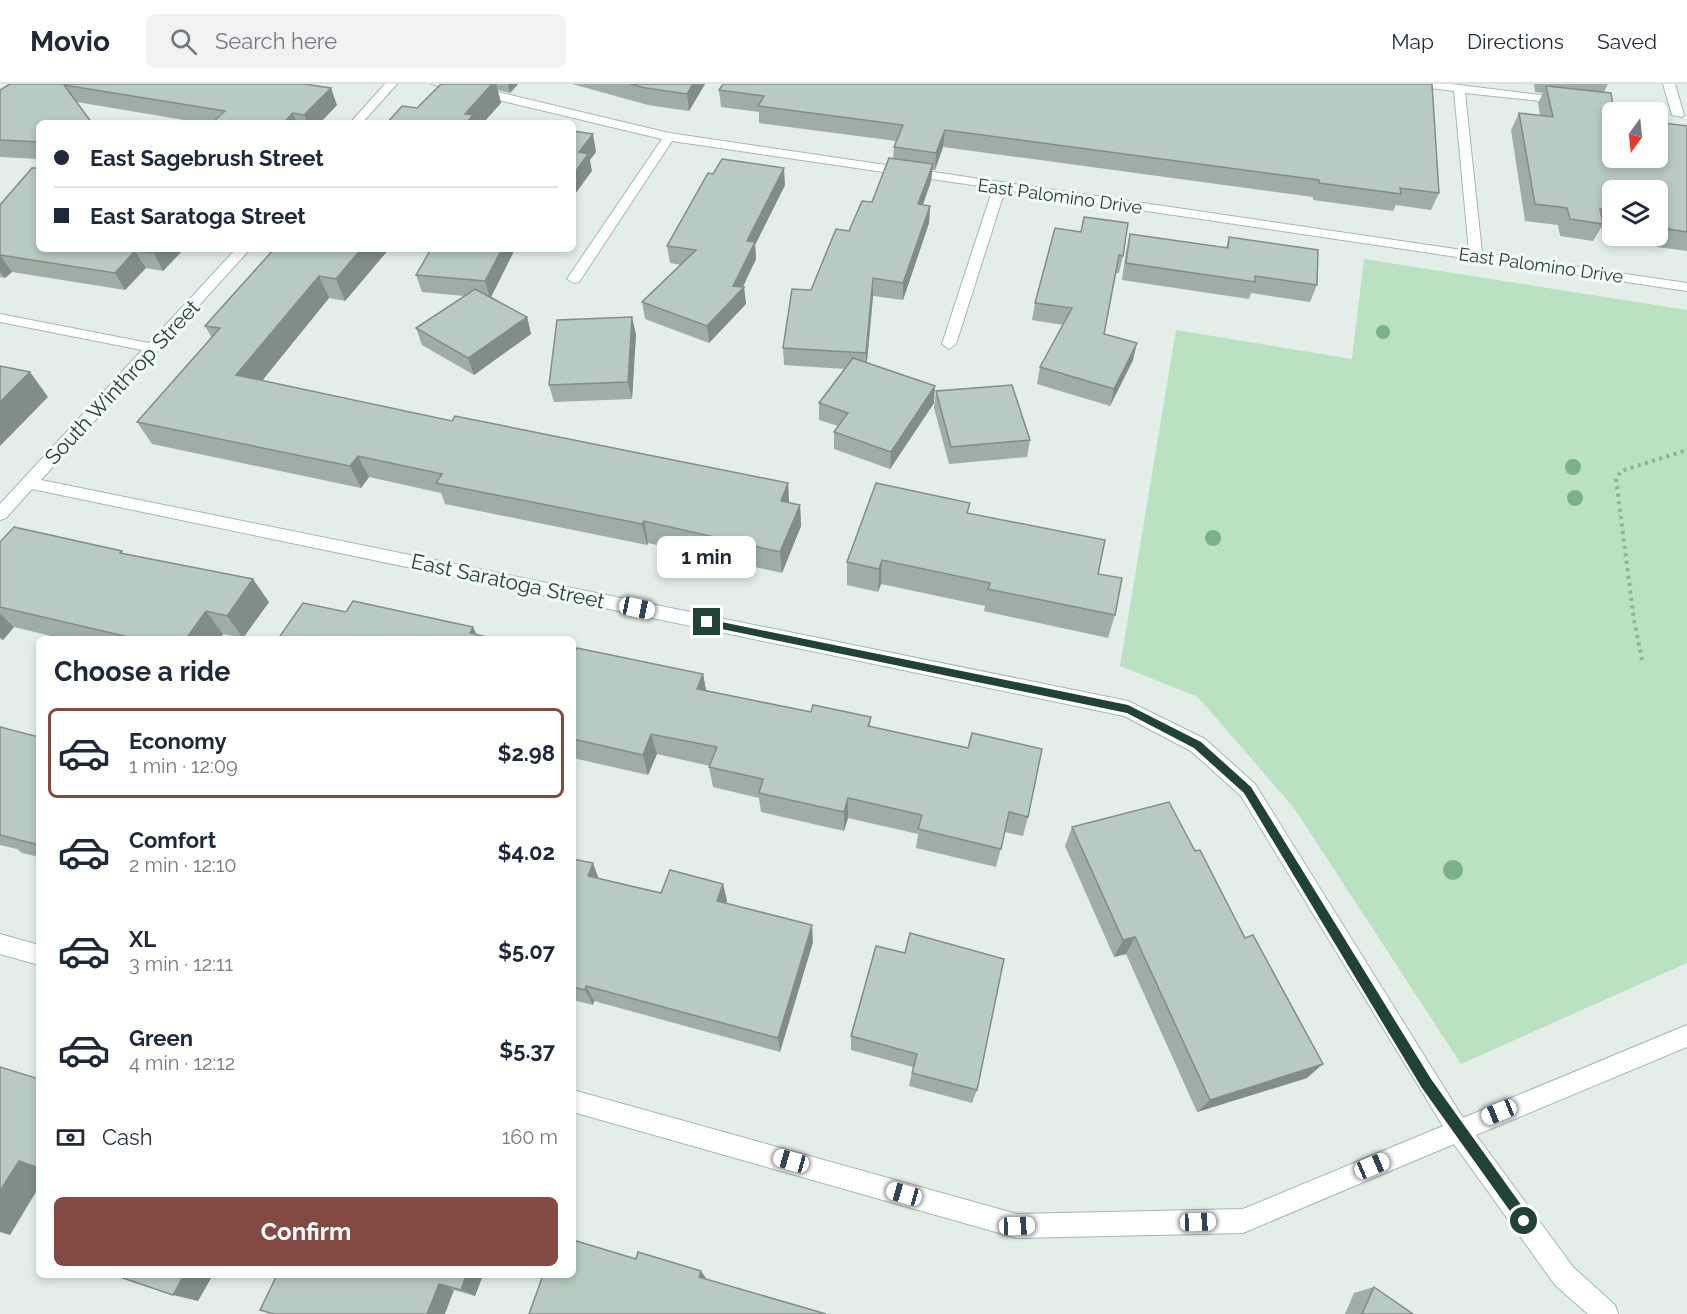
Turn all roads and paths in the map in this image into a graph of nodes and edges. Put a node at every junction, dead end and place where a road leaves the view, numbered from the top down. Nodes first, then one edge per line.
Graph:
1 (391, 84) edge
2 (437, 84) edge
3 (1422, 84) edge
4 (1669, 84) edge
5 (1459, 89) junction
6 (1602, 106) edge
7 (1668, 114) edge
8 (1683, 116) edge
9 (359, 120) edge
10 (669, 137) junction
11 (999, 188) junction
12 (240, 252) edge
13 (1476, 255) junction
14 (574, 279) dead end
15 (1687, 287) edge
16 (0, 318) edge
17 (949, 344) dead end
18 (153, 348) junction
19 (1687, 450) edge
20 (29, 483) junction
21 (0, 514) edge
22 (1642, 660) dead end
23 (0, 944) edge
24 (36, 954) edge
25 (1687, 1036) edge
26 (576, 1102) edge
27 (1457, 1129) junction
28 (1606, 1314) edge

1 - 9 street
2 - 10 street, East Palomino Drive
3 - 5 street
4 - 8 street
5 - 6 street
5 - 13 street
7 - 8 street
10 - 11 street, East Palomino Drive
10 - 14 street
11 - 13 street, East Palomino Drive
11 - 17 street
12 - 18 street, South Winthrop Street
13 - 15 street, East Palomino Drive
16 - 18 street
18 - 20 street, South Winthrop Street
19 - 22 path
20 - 21 street, South Winthrop Street
20 - 27 street, East Saratoga Street
23 - 24 street
25 - 27 street
26 - 27 street
27 - 28 street, East Saratoga Street

